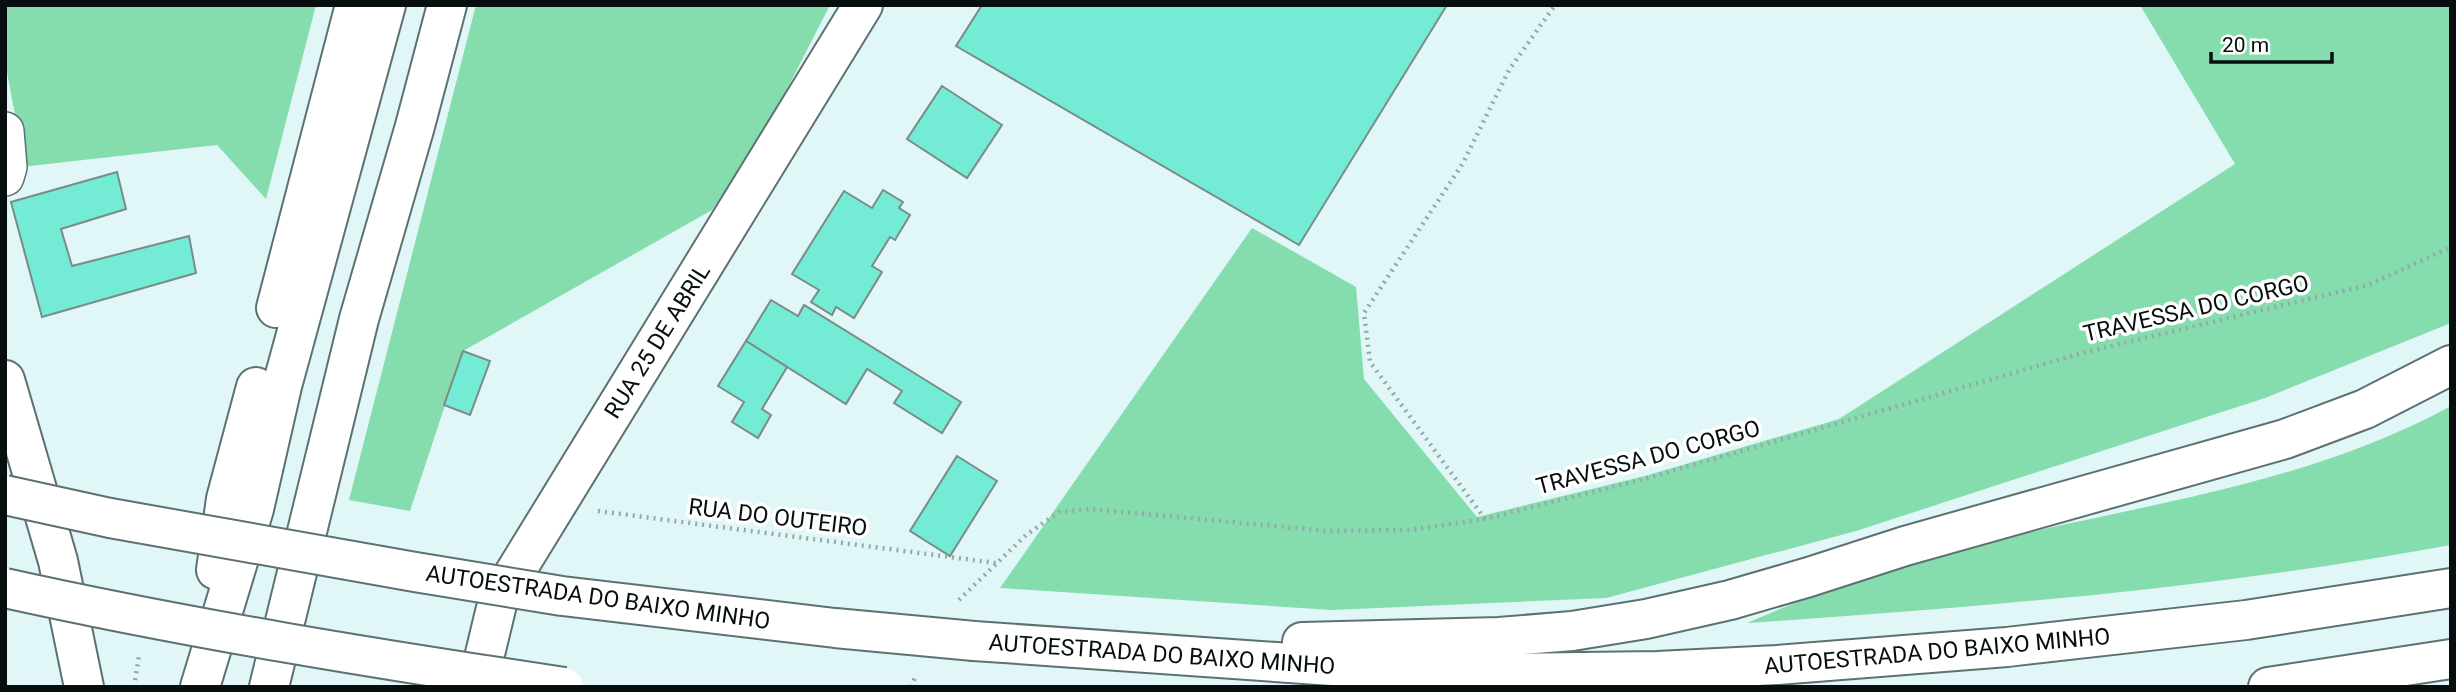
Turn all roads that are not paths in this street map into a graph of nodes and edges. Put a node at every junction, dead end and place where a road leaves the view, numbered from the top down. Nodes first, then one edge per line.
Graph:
1 (355, 5) edge
2 (386, 5) edge
3 (420, 5) edge
4 (447, 5) edge
5 (863, 5) edge
6 (5, 131) edge
7 (5, 177) edge
8 (2451, 365) edge
9 (5, 380) edge
10 (5, 495) edge
11 (5, 588) edge
12 (2451, 588) edge
13 (1089, 650) junction
14 (2451, 659) edge
15 (84, 687) edge
16 (200, 687) edge
17 (267, 687) edge
18 (477, 687) edge
19 (564, 687) edge
20 (2268, 687) edge

1 - 16 main road
2 - 16 main road
3 - 17 main road
4 - 17 main road
5 - 18 main road, RUA 25 DE ABRIL
6 - 7 street
8 - 13 main road
9 - 15 main road
10 - 13 main road, AUTOESTRADA DO BAIXO MINHO, bridge
11 - 19 main road, bridge
12 - 13 main road, AUTOESTRADA DO BAIXO MINHO
14 - 20 main road

